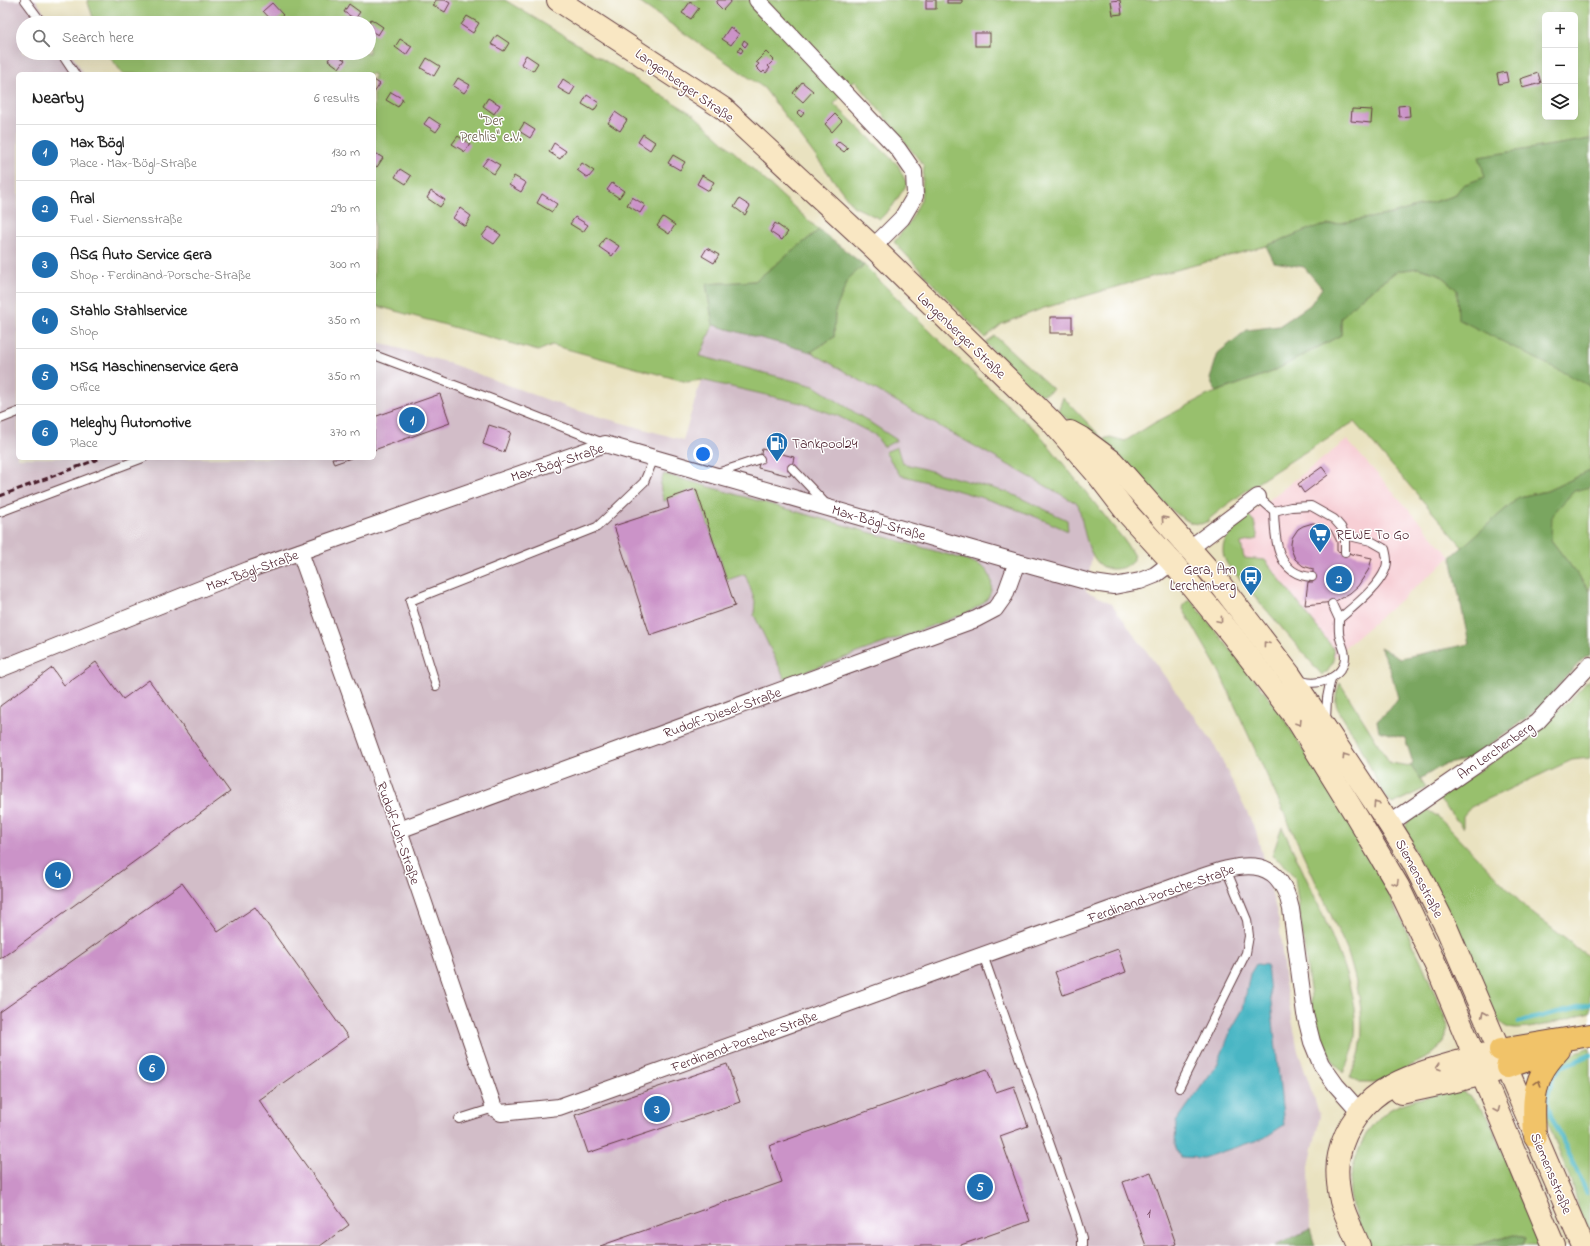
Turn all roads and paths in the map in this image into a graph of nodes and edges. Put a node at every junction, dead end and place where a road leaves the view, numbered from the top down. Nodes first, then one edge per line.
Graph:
1 (25, 0) edge
2 (558, 0) edge
3 (757, 0) edge
4 (37, 16) edge
5 (66, 60) edge
6 (74, 72) edge
7 (873, 247) junction
8 (376, 356) edge
9 (16, 413) edge
10 (0, 418) edge
11 (1052, 422) junction
12 (605, 444) junction
13 (654, 458) junction
14 (138, 460) edge
15 (760, 460) dead end
16 (792, 468) dead end
17 (714, 474) junction
18 (1258, 497) joint
19 (830, 508) junction
20 (1274, 511) junction
21 (0, 512) edge
22 (1345, 535) junction
23 (1190, 548) junction
24 (300, 552) junction
25 (1345, 552) dead end
26 (1018, 562) junction
27 (1172, 562) junction
28 (1312, 577) dead end
29 (1332, 604) dead end
30 (1339, 619) junction
31 (1590, 665) edge
32 (0, 669) edge
33 (1290, 676) junction
34 (1331, 678) junction
35 (436, 686) dead end
36 (1327, 728) junction
37 (1389, 824) junction
38 (399, 830) junction
39 (1226, 869) junction
40 (983, 955) junction
41 (1589, 1035) edge
42 (1559, 1050) junction
43 (1503, 1058) junction
44 (1478, 1066) junction
45 (1180, 1088) dead end
46 (498, 1110) junction
47 (1360, 1112) junction
48 (459, 1119) dead end
49 (1536, 1136) junction
50 (1082, 1246) edge
51 (1359, 1246) edge
52 (1554, 1246) edge
53 (1583, 1246) edge

1 - 4 lane
2 - 7 main road, Langenberger Straße
3 - 7 street
5 - 6 lane
7 - 11 main road, Langenberger Straße
8 - 12 lane
9 - 10 lane
23 -> 11 main road, Langenberger Straße
11 - 27 main road, Langenberger Straße
12 - 13 street, Max-Bögl-Straße
12 - 24 street, Max-Bögl-Straße
13 - 17 street, Max-Bögl-Straße
13 - 35 lane
14 - 21 lane
15 - 17 lane
16 - 19 lane
17 - 19 street, Max-Bögl-Straße
18 - 20 lane
18 - 23 street
19 - 26 street, Max-Bögl-Straße
20 - 22 lane
20 - 28 lane
22 - 25 lane
22 - 30 lane
23 - 27 main road
33 -> 23 main road, Siemensstraße
24 - 32 street, Max-Bögl-Straße
24 - 38 street, Rudolf-Loh-Straße
26 - 27 street, Max-Bögl-Straße
26 - 38 street, Rudolf-Diesel-Straße
27 -> 44 main road, Siemensstraße
29 - 30 lane
30 - 34 lane
31 - 37 street, Am Lerchenberg
33 - 34 lane
33 - 36 main road, Siemensstraße
34 - 36 lane
37 -> 36 main road, Siemensstraße
43 -> 37 main road, Siemensstraße
38 - 46 street, Rudolf-Loh-Straße
39 - 40 street, Ferdinand-Porsche-Straße
39 - 45 lane
39 - 47 street, Ferdinand-Porsche-Straße
40 - 46 street, Ferdinand-Porsche-Straße
40 - 50 lane
41 - 42 highway
41 - 43 highway
42 - 43 highway
49 -> 42 highway
43 - 44 main road
43 - 49 main road, Siemensstraße
44 - 47 main road
44 -> 52 main road, Siemensstraße
46 - 48 lane
47 - 51 main road
49 - 53 main road, Siemensstraße

